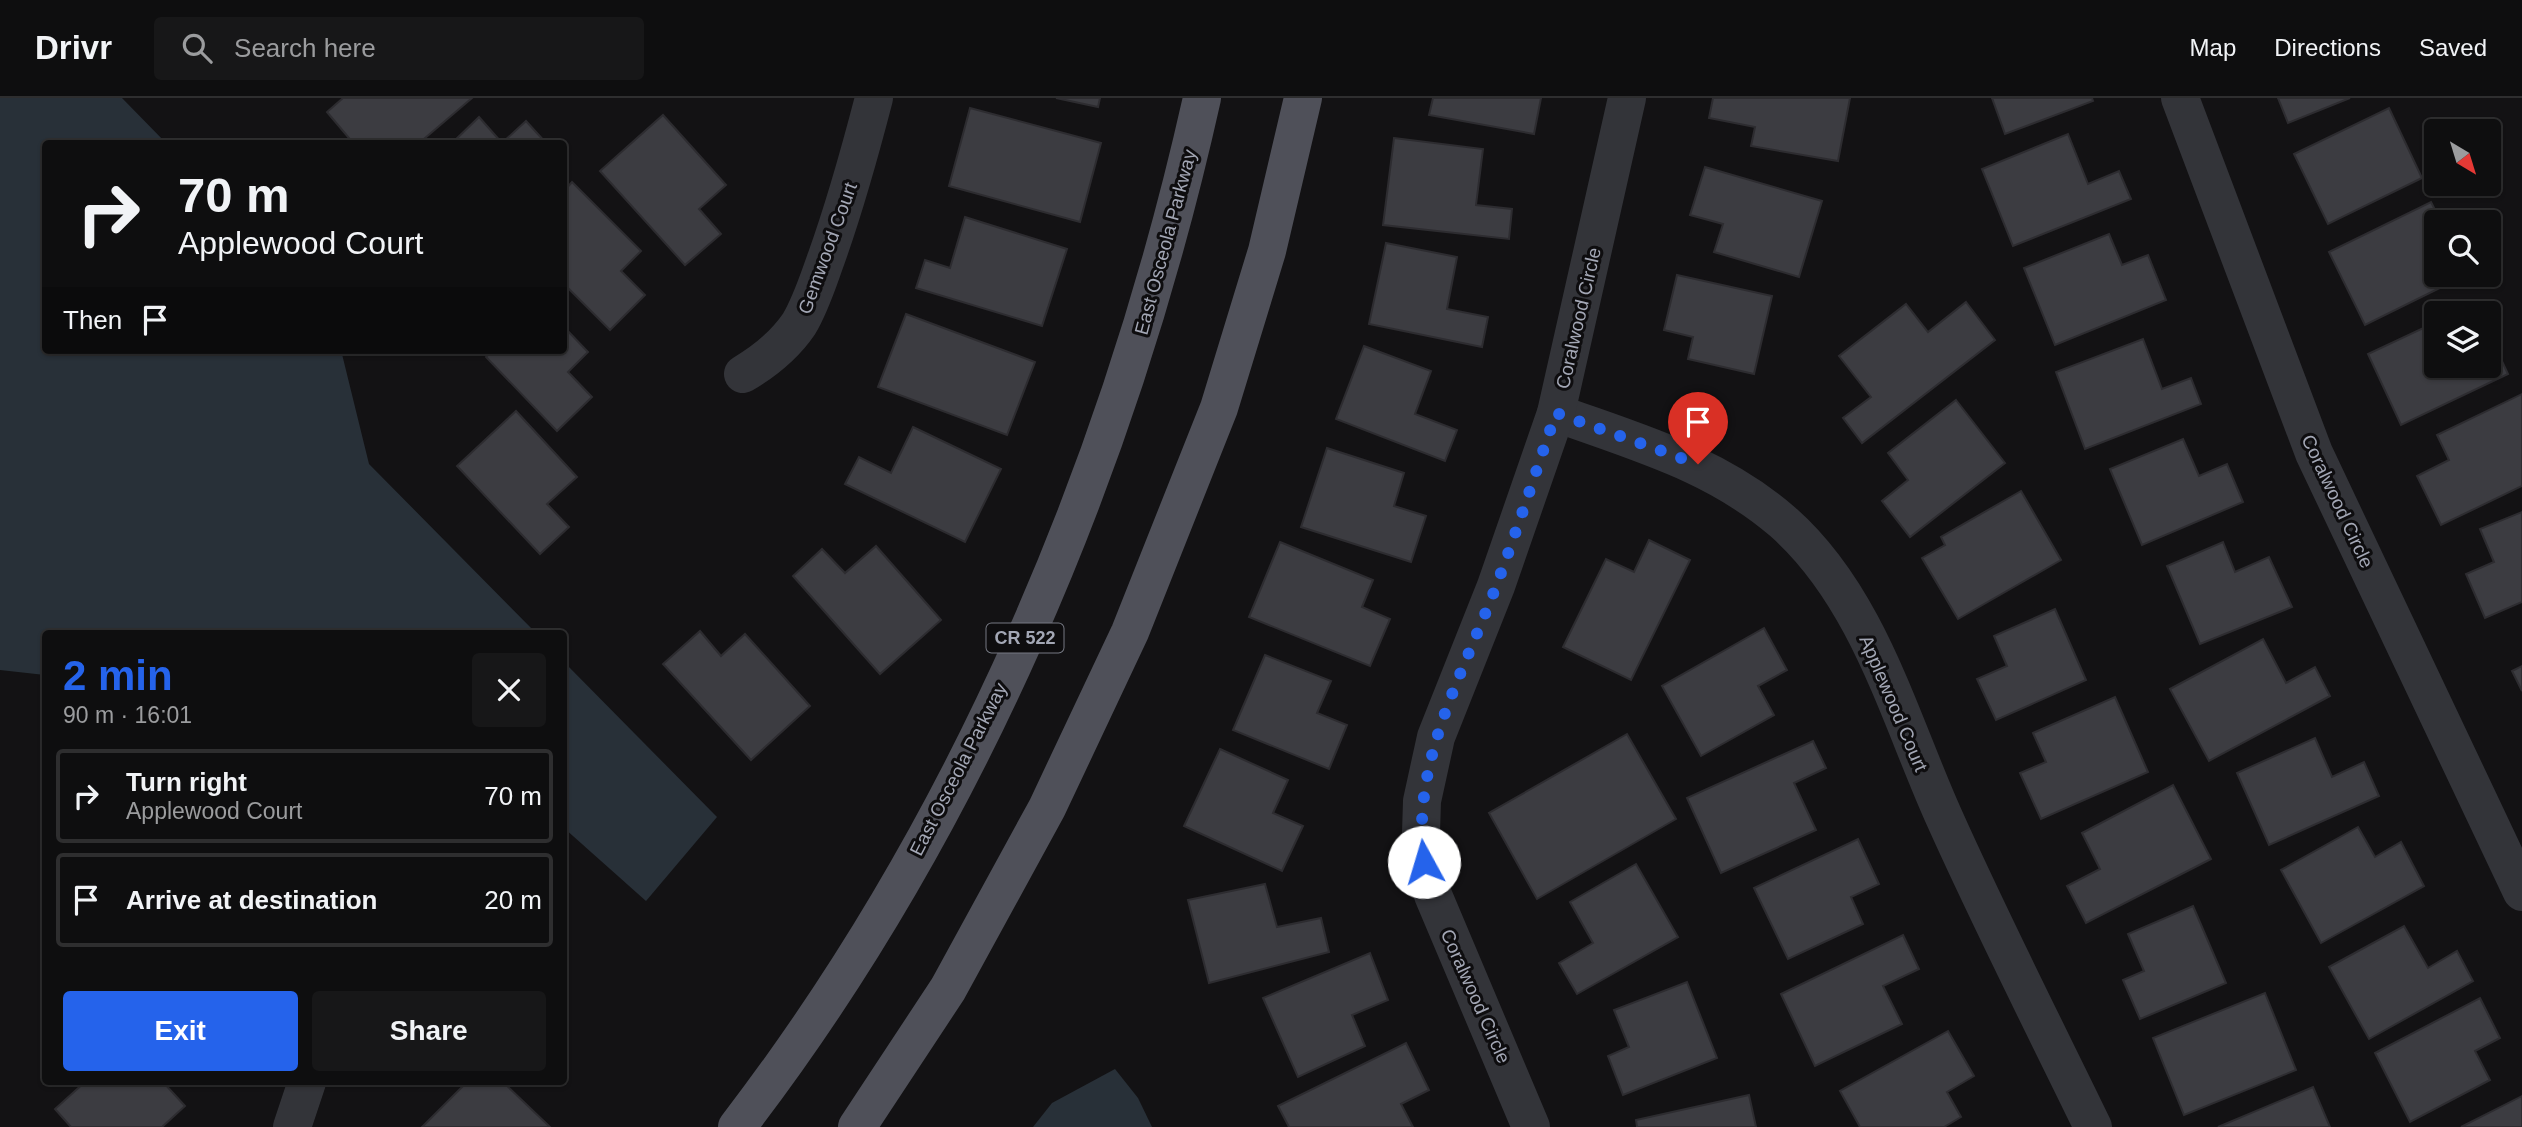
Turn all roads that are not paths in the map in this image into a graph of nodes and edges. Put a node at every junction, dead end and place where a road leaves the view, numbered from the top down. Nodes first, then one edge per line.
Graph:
1 (874, 98) edge
2 (1202, 98) edge
3 (1303, 98) edge
4 (1627, 98) edge
5 (2180, 98) edge
6 (743, 374) dead end
7 (1556, 413) junction
8 (2522, 892) edge
9 (306, 1085) edge
10 (292, 1127) edge
11 (737, 1127) edge
12 (857, 1127) edge
13 (1531, 1127) edge
14 (2093, 1127) edge

1 - 6 street, Gemwood Court
2 - 11 main road, East Osceola Parkway / CR 522
3 - 12 main road
4 - 7 street, Coralwood Circle
5 - 8 street, Coralwood Circle
7 - 13 street, Coralwood Circle
7 - 14 street, Applewood Court
9 - 10 street

